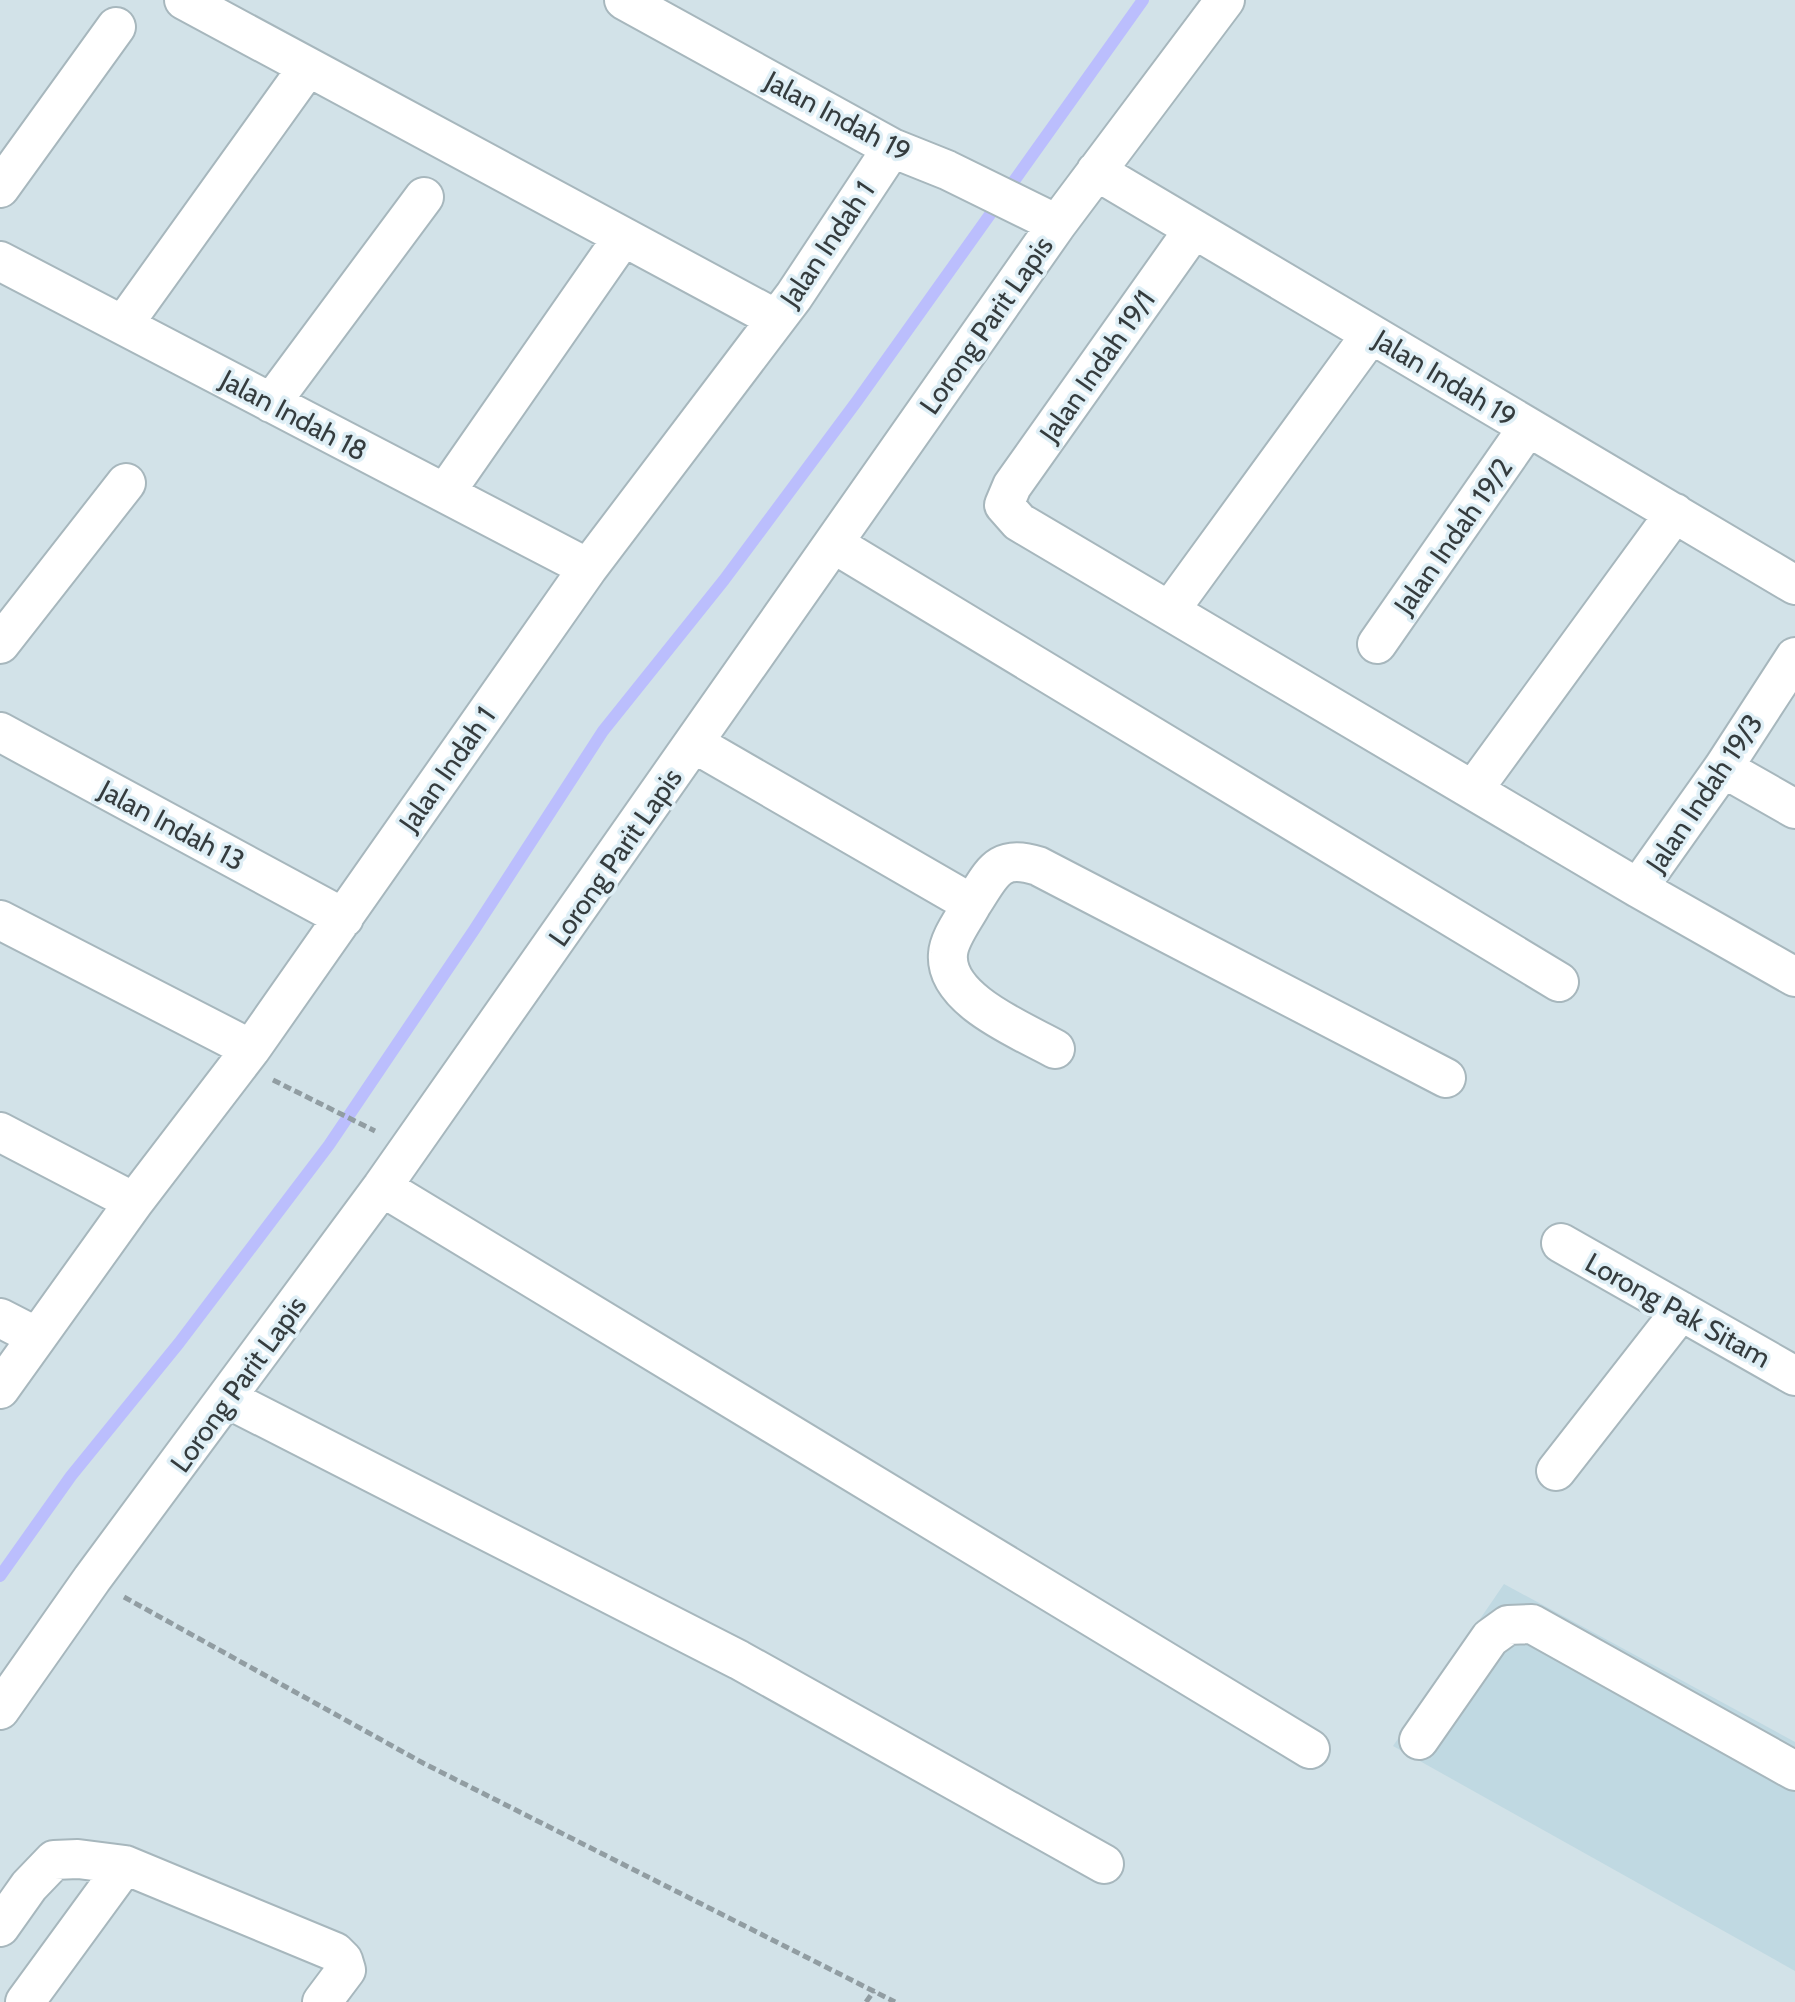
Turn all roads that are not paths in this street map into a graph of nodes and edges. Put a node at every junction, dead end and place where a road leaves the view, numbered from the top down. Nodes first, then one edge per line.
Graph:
1 (184, 0) edge
2 (624, 0) edge
3 (1225, 0) edge
4 (116, 27) dead end
5 (308, 67) junction
6 (892, 148) junction
7 (1096, 171) junction
8 (0, 188) edge
9 (424, 197) dead end
10 (1057, 224) junction
11 (1194, 229) junction
12 (623, 237) junction
13 (0, 261) edge
14 (776, 319) junction
15 (123, 325) junction
16 (1371, 334) junction
17 (271, 403) junction
18 (1528, 427) junction
19 (126, 483) dead end
20 (445, 493) junction
21 (1675, 513) junction
22 (834, 544) junction
23 (588, 568) junction
24 (1795, 585) edge
25 (1170, 610) junction
26 (0, 644) edge
27 (1377, 644) dead end
28 (1795, 657) edge
29 (0, 732) edge
30 (695, 744) junction
31 (1723, 768) junction
32 (1473, 790) junction
33 (1795, 809) edge
34 (1638, 888) junction
35 (972, 904) junction
36 (344, 918) junction
37 (0, 920) edge
38 (1795, 977) edge
39 (1559, 982) dead end
40 (251, 1049) junction
41 (1055, 1049) dead end
42 (1446, 1078) dead end
43 (0, 1132) edge
44 (382, 1187) junction
45 (134, 1202) junction
46 (1561, 1243) dead end
47 (1681, 1311) junction
48 (0, 1318) edge
49 (37, 1337) junction
50 (1795, 1376) edge
51 (0, 1389) edge
52 (228, 1399) junction
53 (1556, 1471) dead end
54 (0, 1710) edge
55 (1419, 1740) dead end
56 (1310, 1749) dead end
57 (1795, 1771) edge
58 (1104, 1864) dead end
59 (125, 1865) junction
60 (0, 1927) edge
61 (25, 2002) edge
62 (322, 2002) edge

1 - 5 street
2 - 6 street, Jalan Indah 19
3 - 7 street, Lorong Parit Lapis
4 - 8 street
5 - 12 street
5 - 15 street
6 - 10 street, Jalan Indah 19
6 - 14 street, Jalan Indah 1
7 - 10 street, Lorong Parit Lapis
7 - 11 street, Jalan Indah 19
9 - 17 street
10 - 22 street, Lorong Parit Lapis
11 - 16 street, Jalan Indah 19
11 - 25 street, Jalan Indah 19/1
12 - 14 street
12 - 20 street
13 - 15 street, Jalan Indah 18
14 - 23 street, Jalan Indah 1
15 - 17 street, Jalan Indah 18
16 - 18 street, Jalan Indah 19
16 - 25 street
17 - 20 street, Jalan Indah 18
18 - 21 street, Jalan Indah 19
18 - 27 street, Jalan Indah 19/2
19 - 26 street
20 - 23 street, Jalan Indah 18
21 - 24 street, Jalan Indah 19
21 - 32 street
22 - 30 street, Lorong Parit Lapis
22 - 39 street
23 - 36 street, Jalan Indah 1
25 - 32 street
28 - 31 street, Jalan Indah 19/3
29 - 36 street, Jalan Indah 13
30 - 35 street
30 - 44 street, Lorong Parit Lapis
31 - 33 street
31 - 34 street, Jalan Indah 19/3
32 - 34 street
34 - 38 street
35 - 41 street
35 - 42 street
36 - 40 street, Jalan Indah 1
37 - 40 street
40 - 45 street, Jalan Indah 1
43 - 45 street
44 - 52 street, Lorong Parit Lapis
44 - 56 street
45 - 49 street, Jalan Indah 1
46 - 47 street, Lorong Pak Sitam
47 - 50 street, Lorong Pak Sitam
47 - 53 street
48 - 49 street
49 - 51 street, Jalan Indah 1
52 - 54 street, Lorong Parit Lapis
52 - 58 street
55 - 57 street
59 - 60 street
59 - 61 street
59 - 62 street

